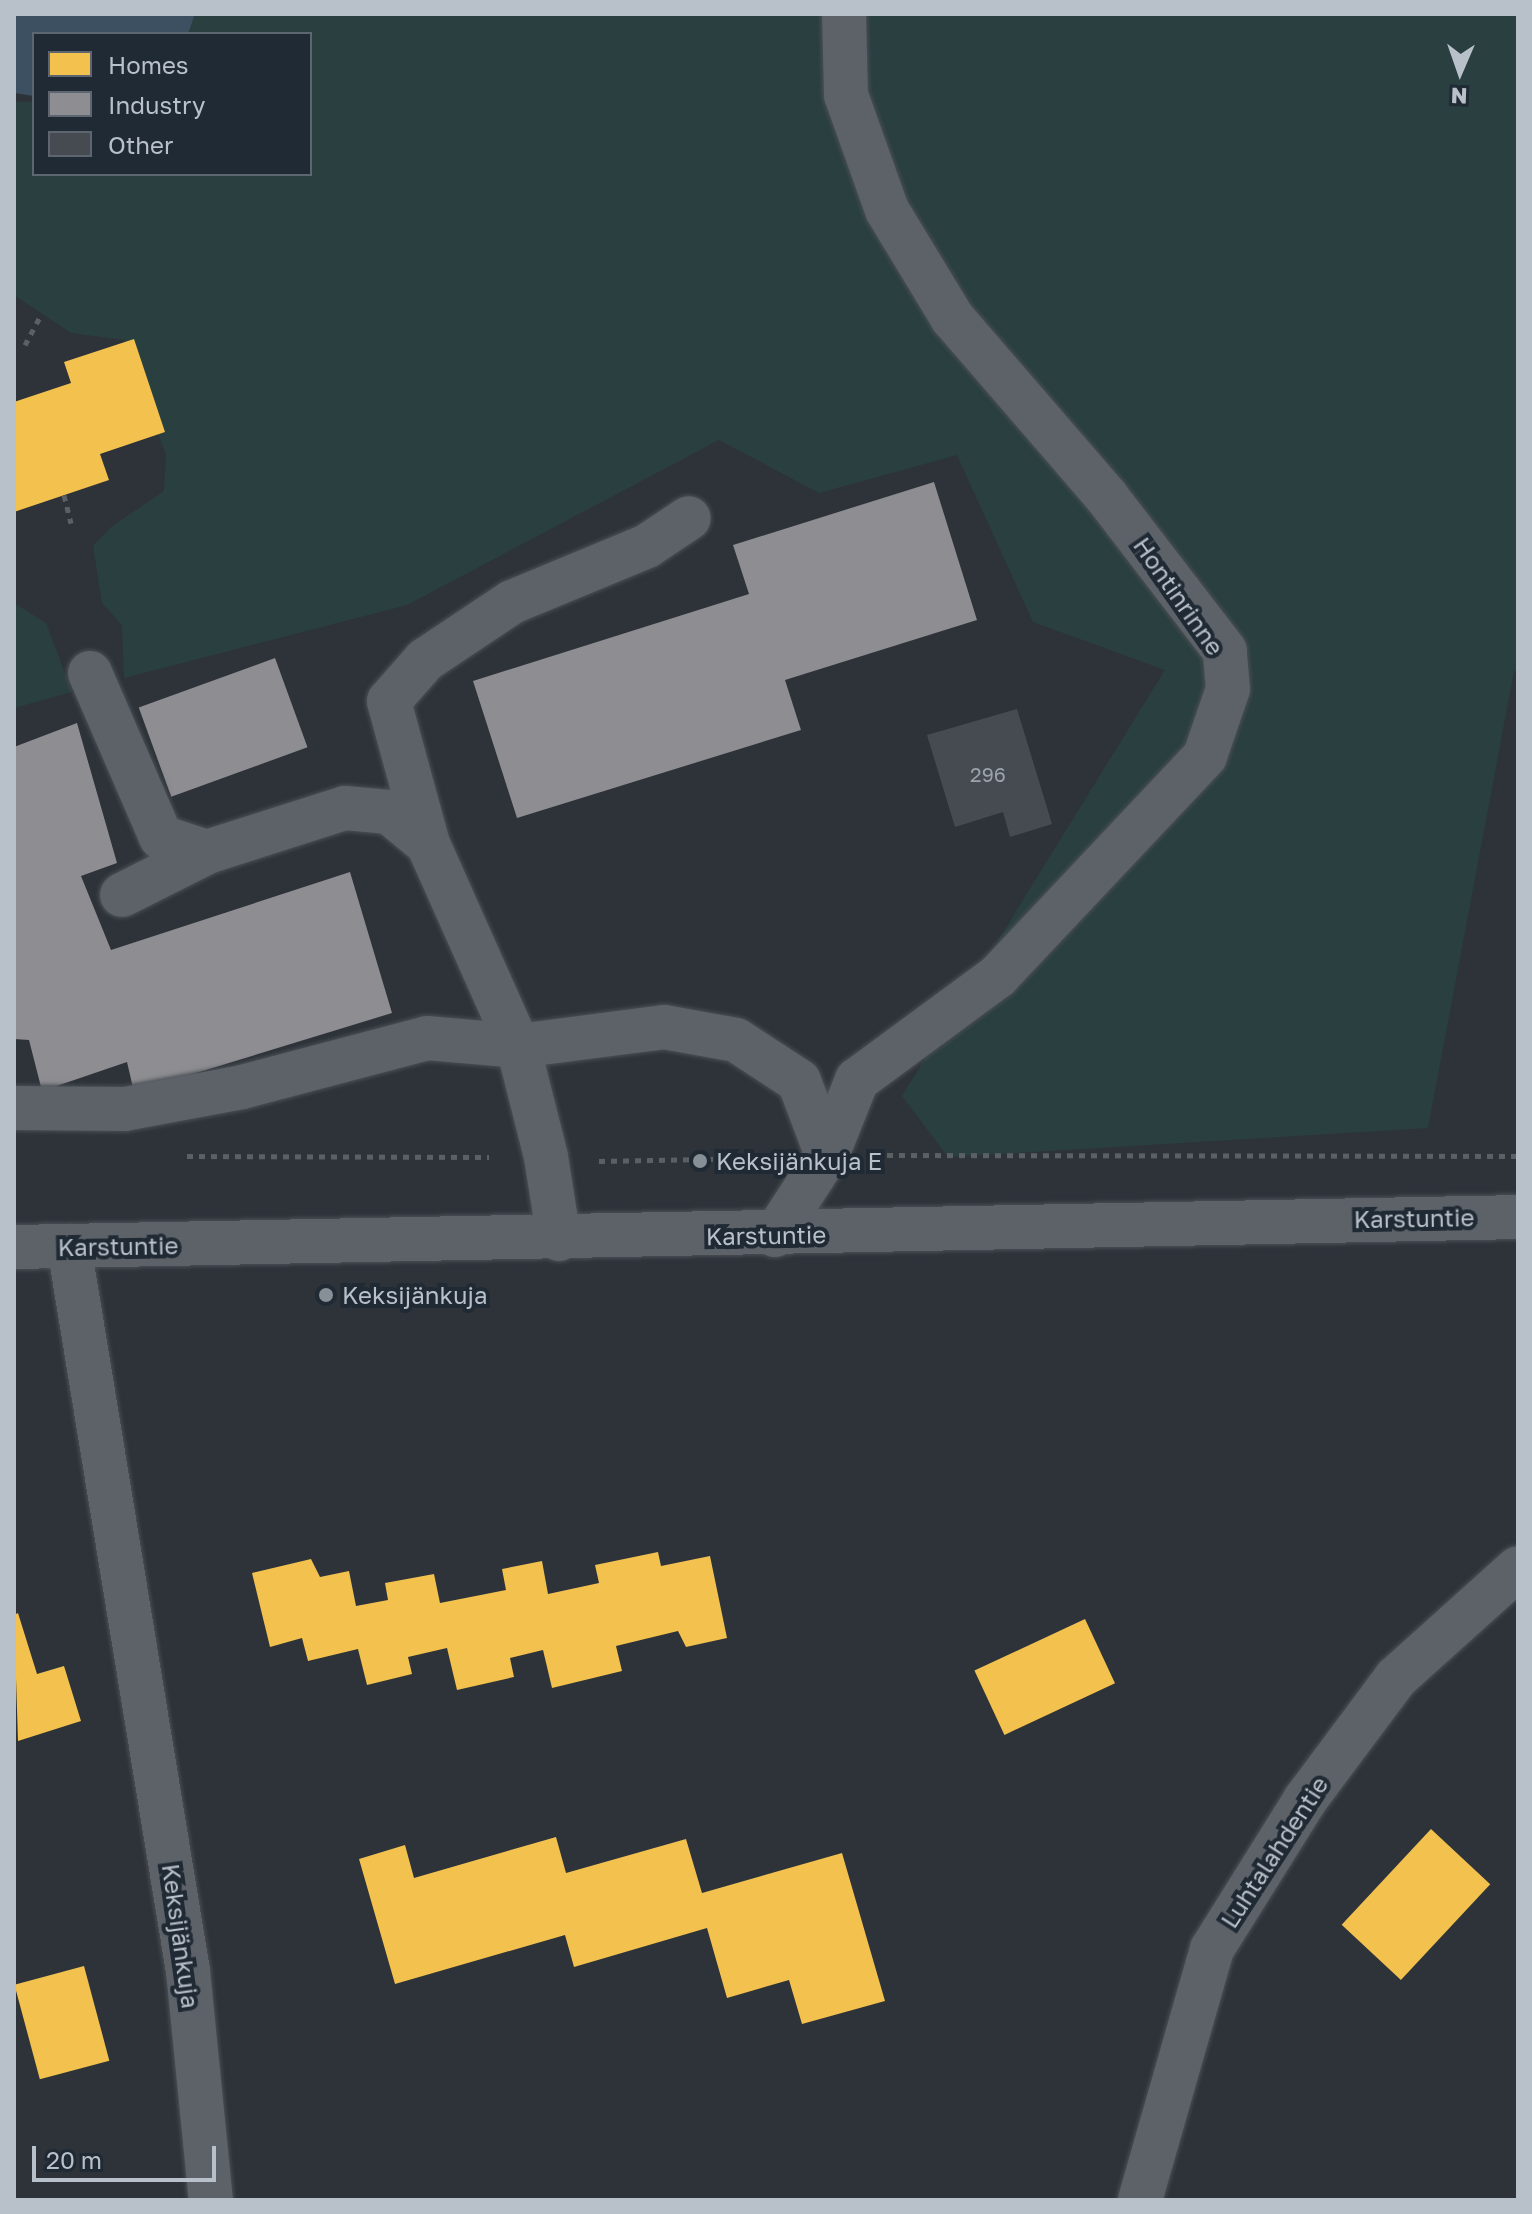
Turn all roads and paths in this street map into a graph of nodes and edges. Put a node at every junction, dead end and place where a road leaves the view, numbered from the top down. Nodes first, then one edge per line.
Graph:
1 (844, 14) edge
2 (41, 315) dead end
3 (25, 345) dead end
4 (64, 495) dead end
5 (689, 518) dead end
6 (71, 523) dead end
7 (90, 673) dead end
8 (428, 844) junction
9 (207, 852) junction
10 (122, 895) dead end
11 (518, 1046) junction
12 (14, 1108) edge
13 (827, 1155) junction
14 (1518, 1217) edge
15 (775, 1235) junction
16 (559, 1239) junction
17 (69, 1246) junction
18 (14, 1247) edge
19 (1518, 1568) edge
20 (211, 2200) edge
21 (1140, 2200) edge

1 - 13 street, Hontinrinne
2 - 3 path
4 - 6 path
5 - 8 street
7 - 9 street
8 - 9 street
8 - 11 street
9 - 10 street
11 - 12 street
11 - 13 street
11 - 16 street
13 - 15 street, Hontinrinne
14 - 15 street, Karstuntie
15 - 16 street, Karstuntie
16 - 17 street, Karstuntie
17 - 18 street, Karstuntie
17 - 20 street, Keksijänkuja
19 - 21 street, Luhtalahdentie

